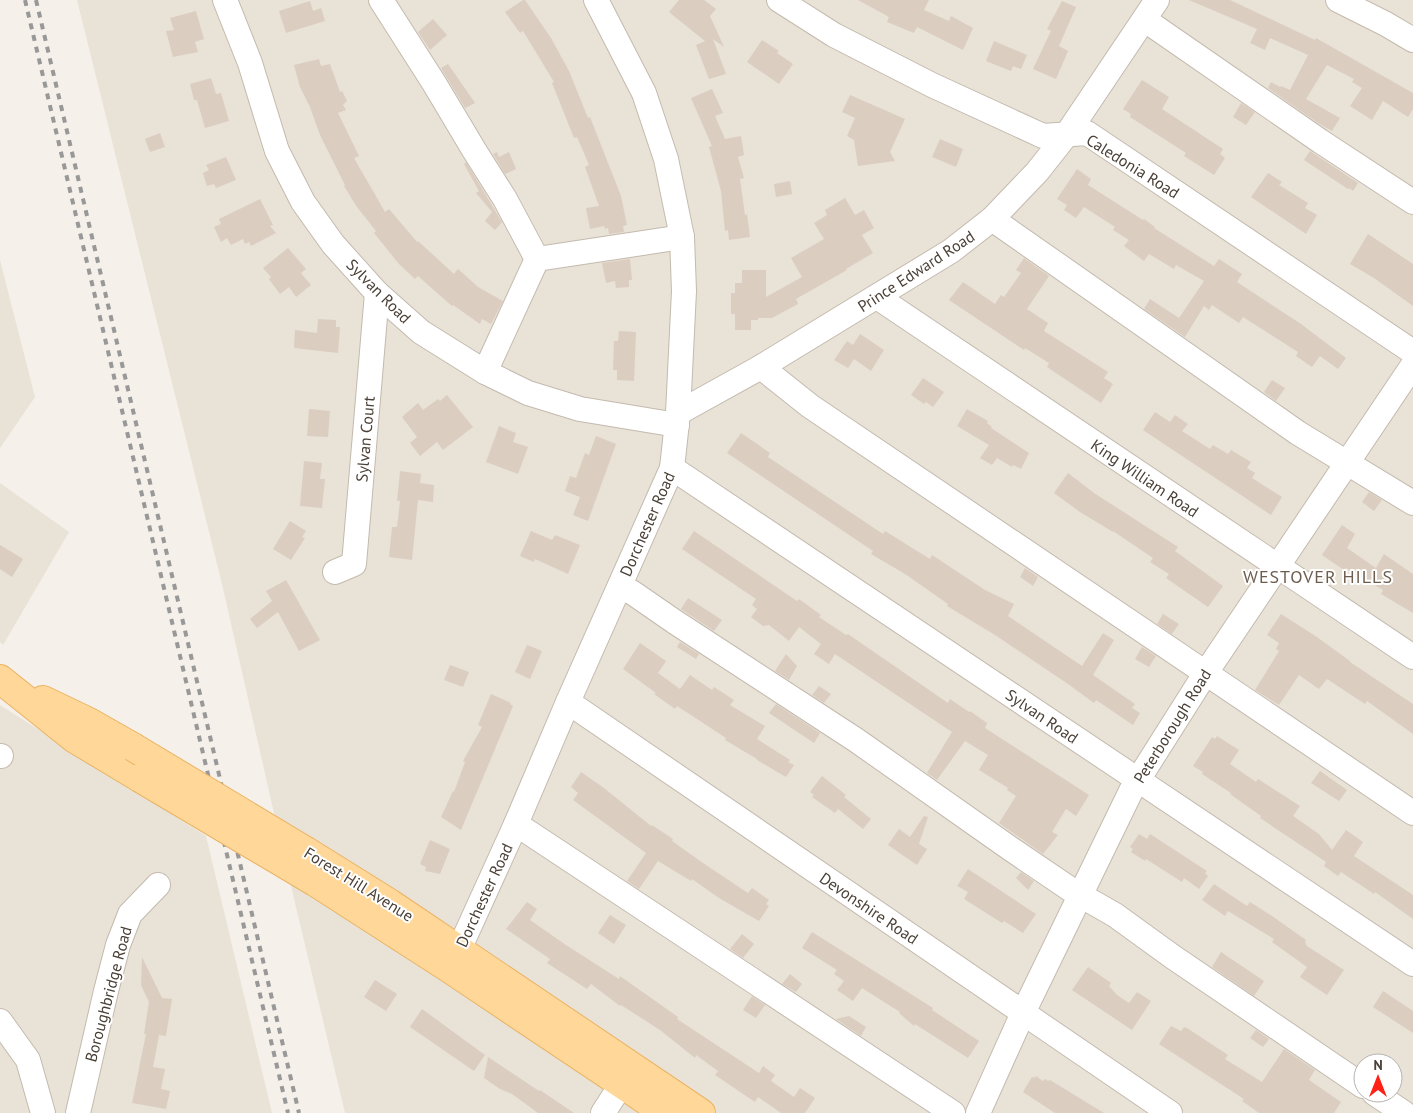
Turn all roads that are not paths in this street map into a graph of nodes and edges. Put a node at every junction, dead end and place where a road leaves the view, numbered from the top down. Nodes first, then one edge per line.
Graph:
1 (225, 0) edge
2 (381, 0) edge
3 (596, 0) edge
4 (779, 0) edge
5 (1157, 0) edge
6 (1338, 0) edge
7 (1145, 20) junction
8 (1413, 40) edge
9 (1067, 134) junction
10 (1413, 202) edge
11 (992, 219) junction
12 (682, 237) junction
13 (538, 259) junction
14 (377, 293) junction
15 (877, 297) junction
16 (1413, 352) edge
17 (1413, 365) edge
18 (761, 367) junction
19 (485, 372) junction
20 (677, 419) junction
21 (1347, 462) junction
22 (672, 468) junction
23 (1413, 503) edge
24 (1277, 567) junction
25 (335, 572) dead end
26 (620, 586) junction
27 (1413, 657) edge
28 (1205, 674) junction
29 (1, 680) edge
30 (568, 702) junction
31 (1138, 780) junction
32 (1413, 813) edge
33 (516, 824) junction
34 (158, 886) dead end
35 (1080, 894) junction
36 (454, 959) junction
37 (1413, 964) edge
38 (1023, 1013) junction
39 (0, 1021) edge
40 (627, 1075) junction
41 (1353, 1079) edge
42 (1389, 1103) edge
43 (43, 1113) edge
44 (78, 1113) edge
45 (603, 1113) edge
46 (665, 1113) edge
47 (701, 1113) edge
48 (953, 1113) edge
49 (978, 1113) edge
50 (1170, 1113) edge
51 (1404, 1113) edge

1 - 14 street, Sylvan Road
2 - 13 street
3 - 12 street, Dorchester Road
4 - 9 street, Caledonia Road
5 - 7 street, Prince Edward Road
6 - 8 street
7 - 9 street, Prince Edward Road
7 - 10 street
9 - 11 street, Prince Edward Road
9 - 16 street, Caledonia Road
11 - 15 street, Prince Edward Road
11 - 21 street
12 - 13 street
12 - 20 street, Dorchester Road
13 - 19 street
14 - 19 street, Sylvan Road
14 - 25 street, Sylvan Court
15 - 18 street, Prince Edward Road
15 - 24 street, King William Road
17 - 21 street, Peterborough Road
18 - 20 street, Prince Edward Road
18 - 28 street
19 - 20 street, Sylvan Road
20 - 22 street, Dorchester Road
21 - 23 street
21 - 24 street, Peterborough Road
22 - 26 street, Dorchester Road
22 - 31 street, Sylvan Road
24 - 27 street, King William Road
24 - 28 street, Peterborough Road
26 - 30 street, Dorchester Road
26 - 35 street
28 - 31 street, Peterborough Road
28 - 32 street
29 - 36 main road, Forest Hill Avenue, bridge
29 - 36 main road, Forest Hill Avenue, bridge
30 - 33 street, Dorchester Road
30 - 38 street, Devonshire Road
31 - 35 street, Peterborough Road
31 - 37 street, Sylvan Road
33 - 36 street, Dorchester Road
33 - 48 street
34 - 44 street, Boroughbridge Road
35 - 38 street, Peterborough Road
35 - 41 street
36 - 40 main road, Forest Hill Avenue
38 - 49 street, Peterborough Road
38 - 50 street, Devonshire Road
39 - 43 street
40 - 45 street
40 - 46 main road, Forest Hill Avenue
40 - 47 main road, Forest Hill Avenue
42 - 51 street

